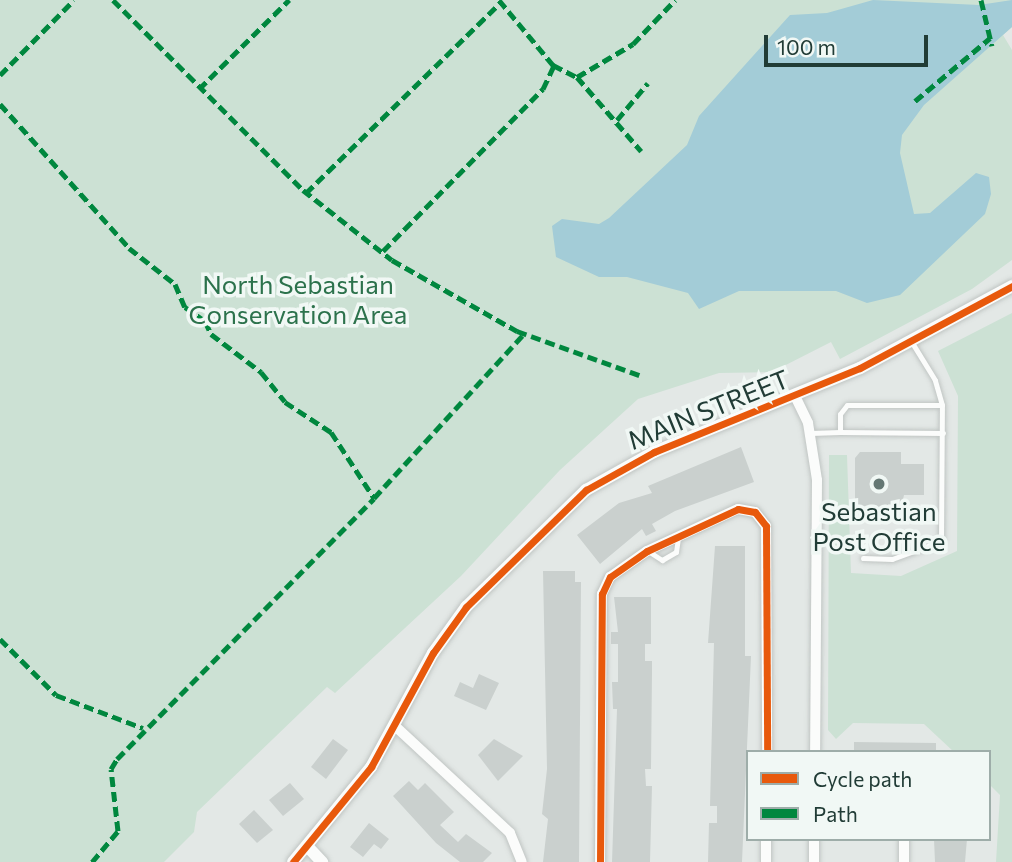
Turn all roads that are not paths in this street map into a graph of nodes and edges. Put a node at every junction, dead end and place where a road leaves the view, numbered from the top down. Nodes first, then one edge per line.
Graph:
1 (1012, 286) edge
2 (911, 341) junction
3 (794, 396) junction
4 (942, 405) junction
5 (840, 432) junction
6 (810, 433) junction
7 (943, 433) junction
8 (863, 558) dead end
9 (395, 726) junction
10 (767, 750) edge
11 (815, 750) edge
12 (766, 841) edge
13 (814, 841) edge
14 (904, 841) edge
15 (308, 847) junction
16 (293, 862) edge
17 (322, 862) edge
18 (522, 862) edge
19 (600, 862) edge
20 (766, 862) edge
21 (814, 862) edge
22 (904, 862) edge

1 - 2 street, MAIN STREET
2 - 3 street, MAIN STREET
2 - 4 lane
3 - 6 street
3 - 9 street, MAIN STREET
4 - 5 lane
4 - 7 lane
5 - 6 lane
5 - 7 lane
6 - 11 street
7 - 8 lane
9 - 15 street, MAIN STREET
9 - 18 street
10 - 19 street
12 - 20 street
13 - 21 street
14 - 22 street
15 - 16 street, MAIN STREET
15 - 17 street

